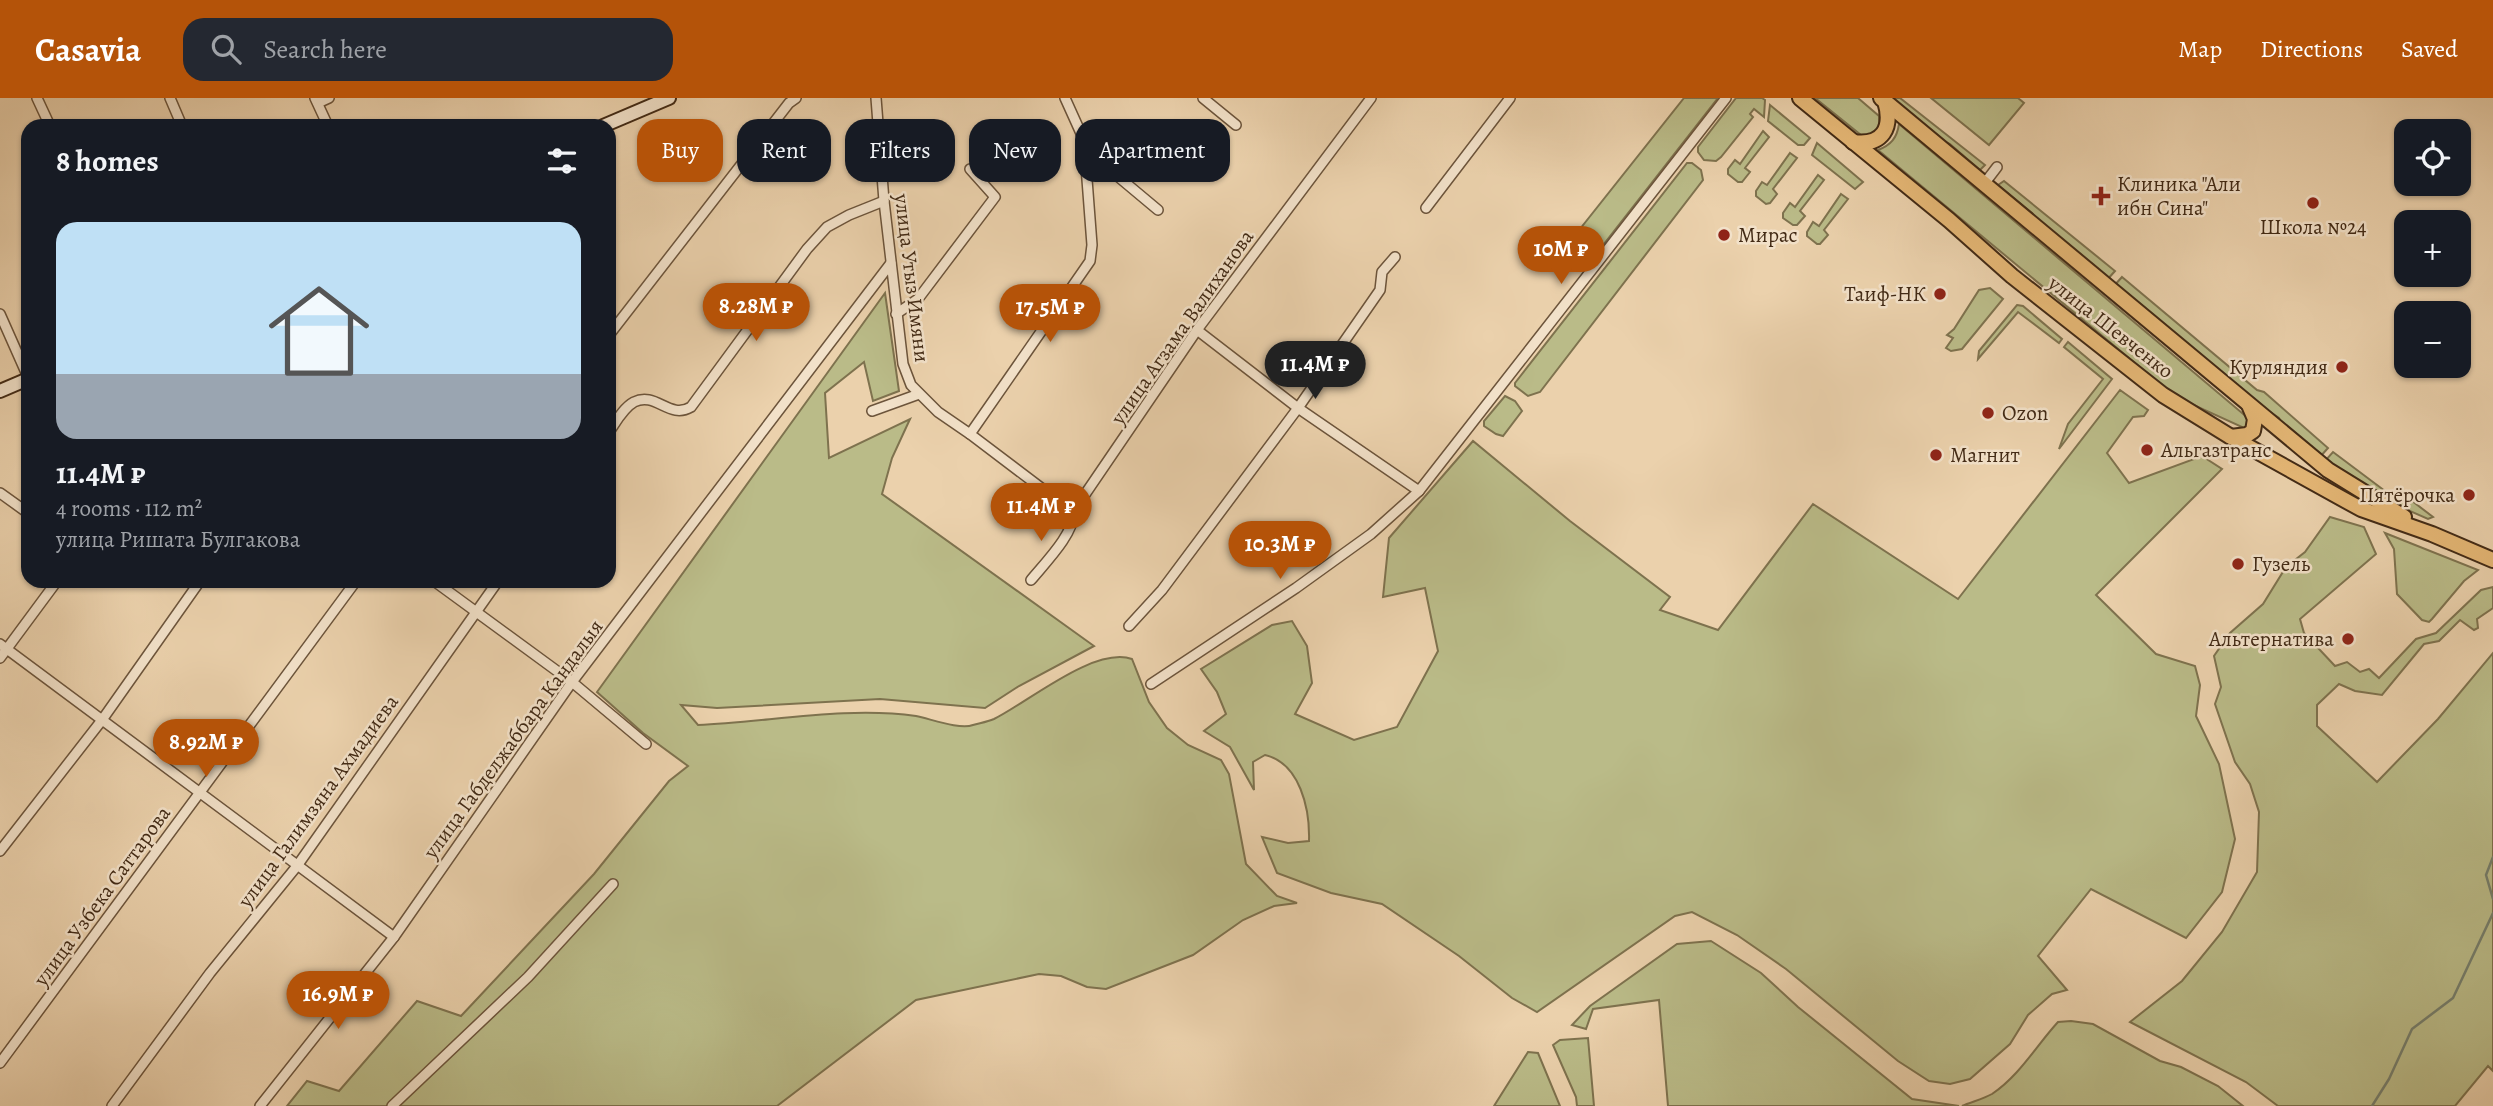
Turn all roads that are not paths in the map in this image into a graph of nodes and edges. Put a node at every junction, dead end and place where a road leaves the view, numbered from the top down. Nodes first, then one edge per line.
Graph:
1 (37, 98) edge
2 (170, 98) edge
3 (329, 98) edge
4 (669, 98) edge
5 (796, 98) edge
6 (876, 98) edge
7 (1077, 98) edge
8 (1203, 98) edge
9 (1510, 98) edge
10 (1726, 98) edge
11 (1800, 98) edge
12 (1883, 99) edge
13 (1366, 100) edge
14 (317, 101) edge
15 (1067, 101) edge
16 (47, 119) edge
17 (179, 119) edge
18 (325, 119) edge
19 (1075, 119) edge
20 (616, 120) edge
21 (1236, 125) dead end
22 (1853, 142) junction
23 (1997, 167) dead end
24 (981, 182) edge
25 (1087, 182) edge
26 (1125, 182) edge
27 (1984, 184) junction
28 (884, 201) junction
29 (1426, 208) dead end
30 (1158, 210) dead end
31 (1395, 257) dead end
32 (891, 263) junction
33 (0, 314) edge
34 (896, 314) junction
35 (616, 326) edge
36 (1197, 330) junction
37 (21, 362) edge
38 (21, 381) edge
39 (0, 391) edge
40 (919, 394) junction
41 (2249, 405) junction
42 (1298, 408) junction
43 (872, 411) dead end
44 (616, 423) edge
45 (970, 435) junction
46 (2231, 437) junction
47 (1419, 491) junction
48 (0, 493) edge
49 (2364, 502) junction
50 (21, 508) edge
51 (1073, 512) junction
52 (2493, 560) edge
53 (1031, 580) dead end
54 (51, 588) edge
55 (195, 588) edge
56 (351, 588) edge
57 (444, 588) edge
58 (493, 588) edge
59 (475, 611) junction
60 (1129, 626) dead end
61 (3, 646) edge
62 (0, 658) edge
63 (572, 682) junction
64 (1152, 684) dead end
65 (102, 720) junction
66 (646, 744) dead end
67 (200, 793) junction
68 (0, 851) edge
69 (297, 866) junction
70 (613, 884) dead end
71 (394, 937) junction
72 (0, 1063) edge
73 (112, 1106) edge
74 (260, 1106) edge
75 (392, 1106) edge

1 - 16 street
2 - 17 street
3 - 14 street
4 - 20 street
5 - 35 street
6 - 28 street, улица Утыз Имяни
7 - 15 street
8 - 21 street
9 - 29 street
10 - 47 street
11 - 22 main road, улица Шевченко
12 - 22 main road
12 - 27 main road, улица Шевченко
13 - 36 street, улица Агзама Валиханова
14 - 18 street
15 - 19 street
22 - 46 main road, улица Шевченко
23 - 27 street
24 - 34 street
25 - 45 street
26 - 30 street
27 - 41 main road, улица Шевченко
28 - 32 street, улица Утыз Имяни
28 - 44 street
31 - 42 street
32 - 34 street, улица Утыз Имяни
32 - 63 street, улица Габделжаббара Кандалыя
33 - 37 street
34 - 40 street, улица Утыз Имяни
36 - 42 street
36 - 51 street, улица Агзама Валиханова
38 - 39 street
40 - 43 street
40 - 45 street, улица Утыз Имяни
41 - 46 main road
41 - 49 main road, улица Шевченко
42 - 47 street
42 - 60 street
45 - 51 street, улица Утыз Имяни
46 - 49 main road, улица Шевченко
47 - 64 street
48 - 50 street
49 - 52 main road, улица Шевченко
51 - 53 street, улица Агзама Валиханова
54 - 61 street
55 - 65 street
56 - 67 street, улица Узбека Саттарова
57 - 59 street
58 - 59 street, улица Галимзяна Ахмадиева
59 - 63 street
59 - 69 street, улица Галимзяна Ахмадиева
61 - 62 street
61 - 65 street
63 - 66 street
63 - 71 street, улица Габделжаббара Кандалыя
65 - 67 street
65 - 68 street
67 - 69 street
67 - 72 street, улица Узбека Саттарова
69 - 71 street
69 - 73 street, улица Галимзяна Ахмадиева
70 - 75 street
71 - 74 street, улица Габделжаббара Кандалыя

